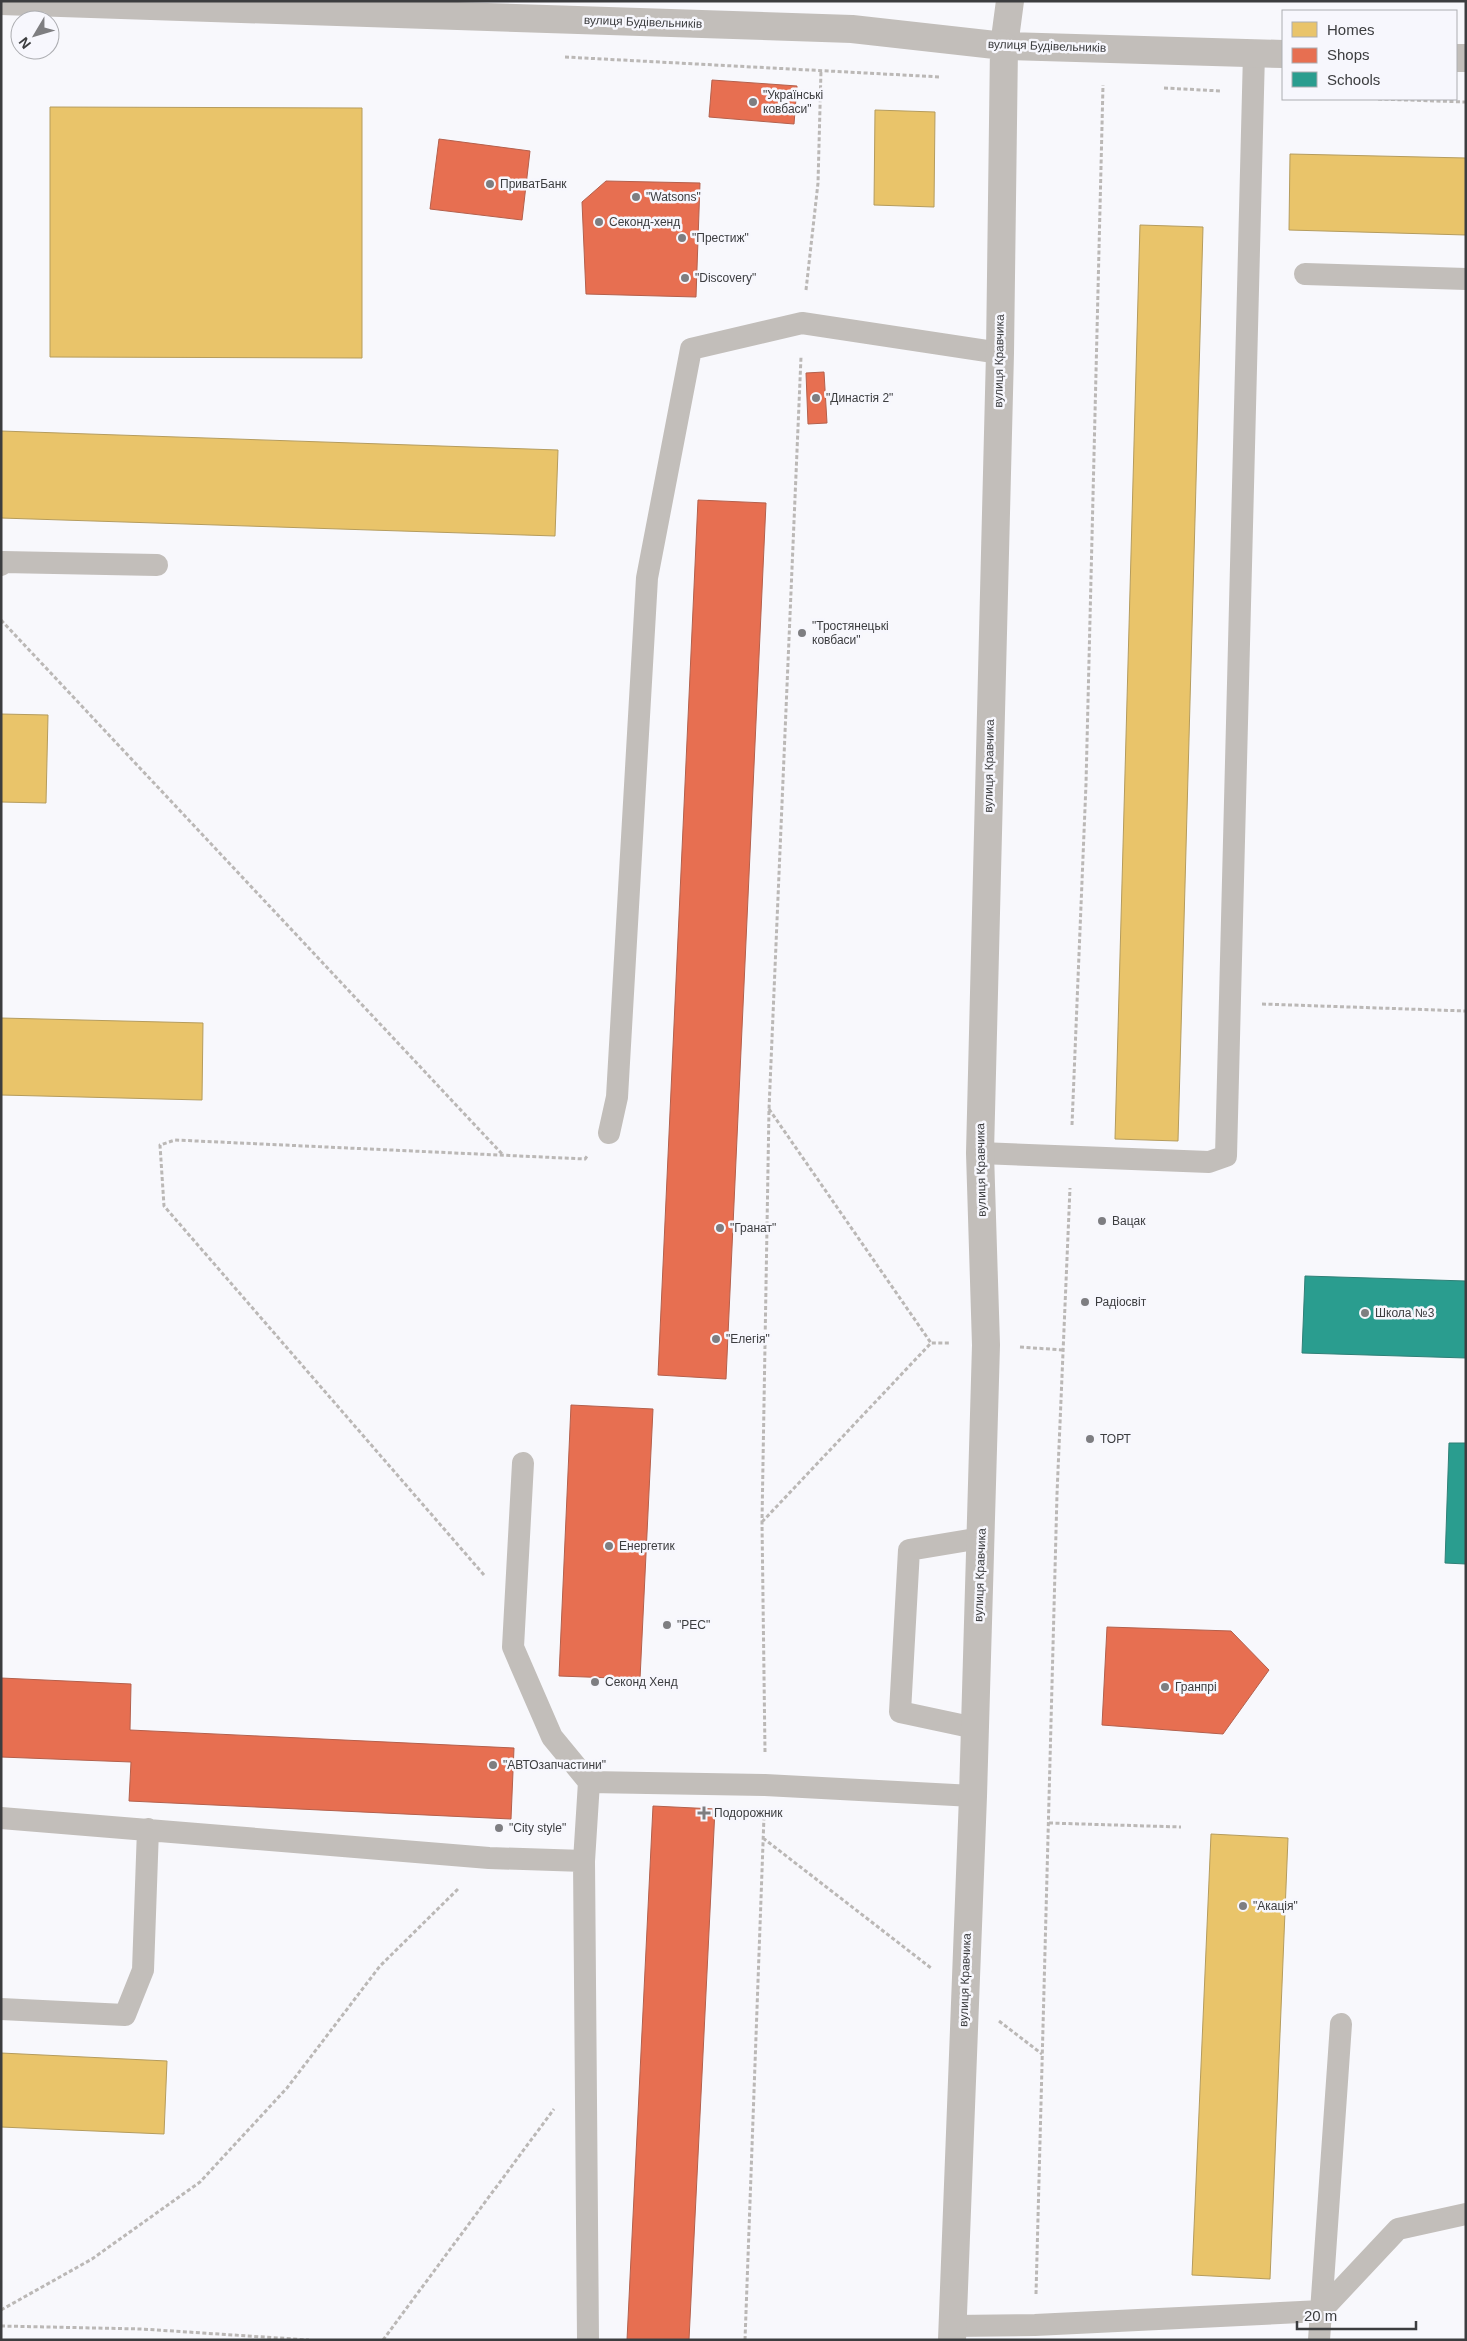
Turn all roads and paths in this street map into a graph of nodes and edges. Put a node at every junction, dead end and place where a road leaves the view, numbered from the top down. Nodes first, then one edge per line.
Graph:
1 (1, 1) edge
2 (1010, 1) edge
3 (1004, 46) junction
4 (1254, 53) junction
5 (1282, 54) edge
6 (561, 57) dead end
7 (821, 70) junction
8 (946, 77) dead end
9 (1093, 84) dead end
10 (1103, 85) junction
11 (1112, 85) dead end
12 (1159, 88) dead end
13 (1253, 93) junction
14 (1407, 100) edge
15 (1466, 102) edge
16 (1305, 274) dead end
17 (1466, 279) edge
18 (802, 323) junction
19 (1000, 353) junction
20 (1, 565) edge
21 (157, 565) dead end
22 (1, 620) edge
23 (1231, 1003) junction
24 (1466, 1011) edge
25 (769, 1109) junction
26 (609, 1133) joint
27 (980, 1153) junction
28 (504, 1155) junction
29 (1071, 1157) junction
30 (523, 1463) dead end
31 (762, 1522) junction
32 (981, 1538) junction
33 (516, 1611) junction
34 (975, 1728) junction
35 (589, 1782) junction
36 (765, 1785) junction
37 (973, 1796) junction
38 (1, 1818) edge
39 (1049, 1823) junction
40 (1181, 1827) dead end
41 (148, 1829) junction
42 (763, 1838) junction
43 (488, 1858) junction
44 (584, 1860) junction
45 (964, 1994) junction
46 (1, 2009) edge
47 (1341, 2024) dead end
48 (1042, 2054) junction
49 (586, 2065) junction
50 (1466, 2214) edge
51 (1, 2310) edge
52 (1321, 2311) junction
53 (1036, 2325) junction
54 (1, 2326) edge
55 (952, 2333) edge
56 (309, 2340) edge
57 (383, 2340) edge
58 (588, 2340) edge
59 (745, 2340) edge
60 (1319, 2340) edge

1 - 3 street, вулиця Будівельників
2 - 3 street, вулиця Кравчика
3 - 4 street, вулиця Будівельників
3 - 19 street, вулиця Кравчика
4 - 5 street, вулиця Будівельників
4 - 13 lane
6 - 7 path
7 - 8 path
7 - 18 path
9 - 10 path
10 - 11 path
10 - 29 path
12 - 13 path
13 - 23 lane
14 - 15 path
16 - 17 lane
18 - 19 lane
18 - 25 path
18 - 26 lane
19 - 27 street, вулиця Кравчика
20 - 21 lane
22 - 28 path
23 - 24 path
23 - 29 lane
25 - 31 path
25 - 31 path
26 - 28 path
27 - 29 lane
27 - 32 street, вулиця Кравчика
28 - 33 path
29 - 39 path
30 - 33 lane
31 - 36 path
32 - 34 street, вулиця Кравчика
32 - 34 lane
33 - 35 lane
34 - 37 street, вулиця Кравчика
35 - 36 lane
35 - 44 lane
36 - 37 lane
36 - 42 path
37 - 45 street, вулиця Кравчика
38 - 41 lane
39 - 40 path
39 - 48 path
41 - 43 lane
41 - 46 lane
42 - 45 path
42 - 59 path
43 - 44 lane
43 - 51 path
44 - 49 lane
45 - 48 path
45 - 55 street, вулиця Кравчика
47 - 52 lane
48 - 53 path
49 - 57 path
49 - 58 lane
50 - 52 lane
52 - 53 lane
52 - 60 lane
53 - 55 lane
54 - 56 path

